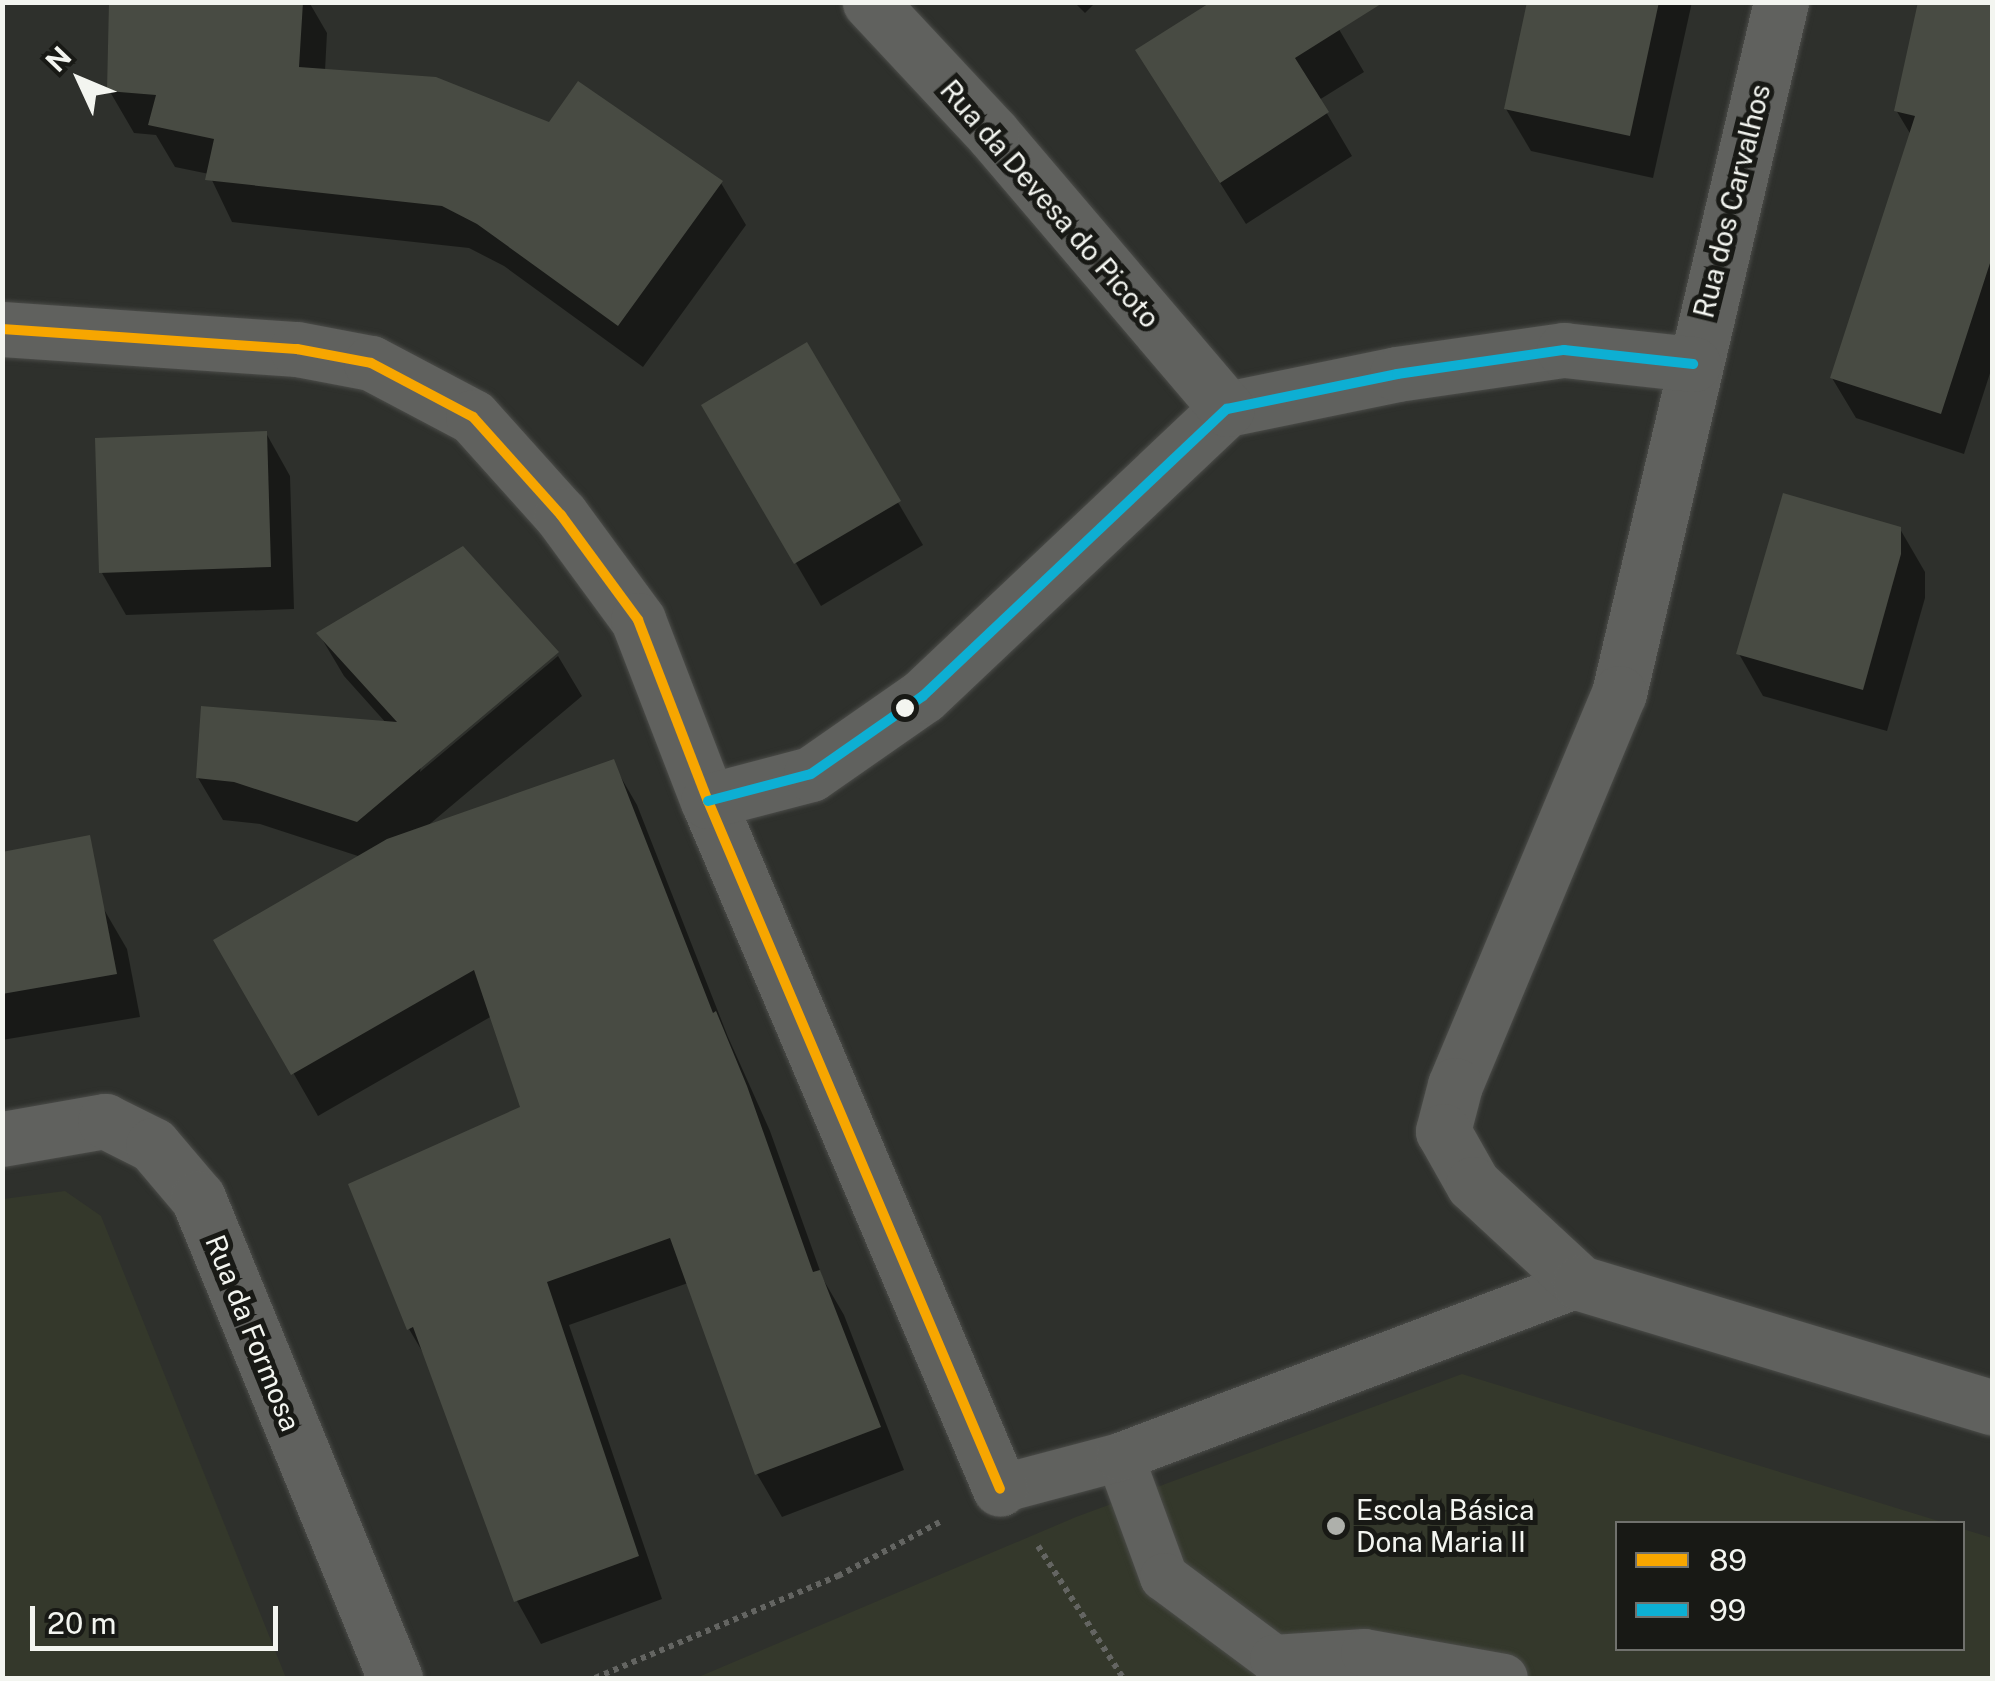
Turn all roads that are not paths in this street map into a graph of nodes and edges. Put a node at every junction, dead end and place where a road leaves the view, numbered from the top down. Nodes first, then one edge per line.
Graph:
1 (870, 2) edge
2 (1781, 2) edge
3 (2, 329) edge
4 (1692, 364) junction
5 (1228, 409) junction
6 (708, 801) junction
7 (2, 1139) edge
8 (1580, 1283) junction
9 (1992, 1407) edge
10 (1120, 1458) junction
11 (1000, 1489) joint
12 (1280, 1669) edge
13 (395, 1678) edge
14 (1504, 1678) edge

1 - 5 street, Rua da Devesa do Picoto
2 - 4 street, Rua dos Carvalhos
3 - 6 street
4 - 5 street
4 - 8 street, Rua dos Carvalhos
5 - 6 street
6 - 11 street
7 - 13 street, Rua da Formosa
8 - 9 street
8 - 10 lane
10 - 11 lane
10 - 12 lane
12 - 14 lane

